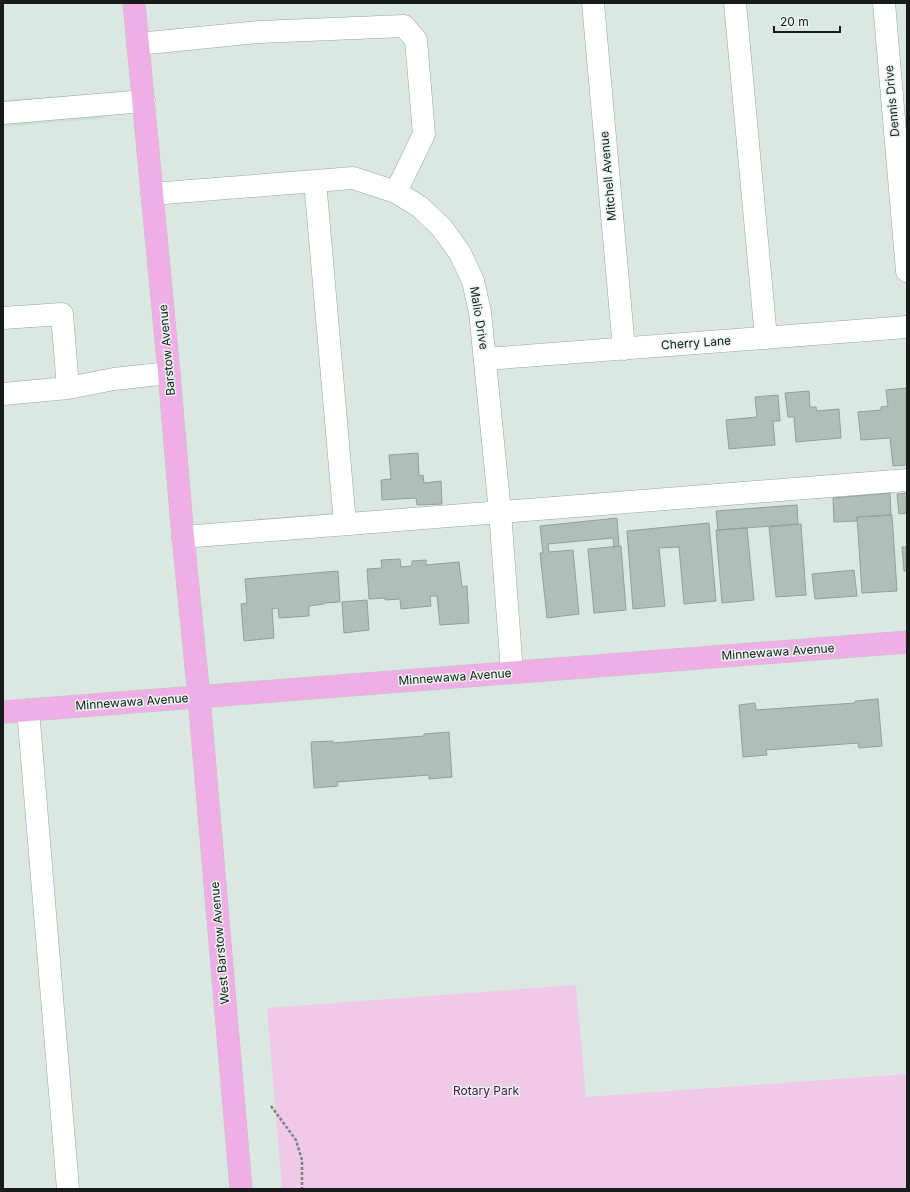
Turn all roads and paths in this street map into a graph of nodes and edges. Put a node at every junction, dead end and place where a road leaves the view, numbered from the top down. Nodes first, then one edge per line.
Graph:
1 (134, 3) edge
2 (593, 3) edge
3 (735, 3) edge
4 (884, 3) edge
5 (138, 44) junction
6 (144, 102) junction
7 (3, 113) edge
8 (315, 181) junction
9 (396, 192) junction
10 (152, 194) junction
11 (907, 271) edge
12 (3, 318) edge
13 (907, 327) edge
14 (766, 338) junction
15 (624, 349) junction
16 (486, 359) junction
17 (169, 373) junction
18 (68, 388) junction
19 (3, 394) edge
20 (907, 480) edge
21 (500, 512) junction
22 (345, 524) junction
23 (183, 537) junction
24 (907, 642) edge
25 (512, 672) junction
26 (199, 697) junction
27 (28, 710) junction
28 (3, 712) edge
29 (271, 1106) dead end
30 (68, 1189) edge
31 (241, 1189) edge
32 (302, 1189) edge

1 - 5 main road, Barstow Avenue
2 - 15 street, Mitchell Avenue
3 - 14 street
4 - 11 street, Dennis Drive
5 - 6 main road, Barstow Avenue
5 - 9 street
6 - 7 street
6 - 10 main road, Barstow Avenue
8 - 9 street, Malio Drive
8 - 10 street, Malio Drive
8 - 22 street
9 - 16 street, Malio Drive
10 - 17 main road, Barstow Avenue
12 - 18 street
13 - 14 street, Cherry Lane
14 - 15 street, Cherry Lane
15 - 16 street, Cherry Lane
16 - 21 street, Malio Drive
17 - 18 street
17 - 23 main road, Barstow Avenue
18 - 19 street
20 - 21 street
21 - 22 street
21 - 25 street, Malio Drive
22 - 23 street
23 - 26 main road, Barstow Avenue
24 - 25 main road, Minnewawa Avenue
25 - 26 main road, Minnewawa Avenue
26 - 27 main road, Minnewawa Avenue
26 - 31 main road, West Barstow Avenue
27 - 28 main road, Minnewawa Avenue
27 - 30 street
29 - 32 path

